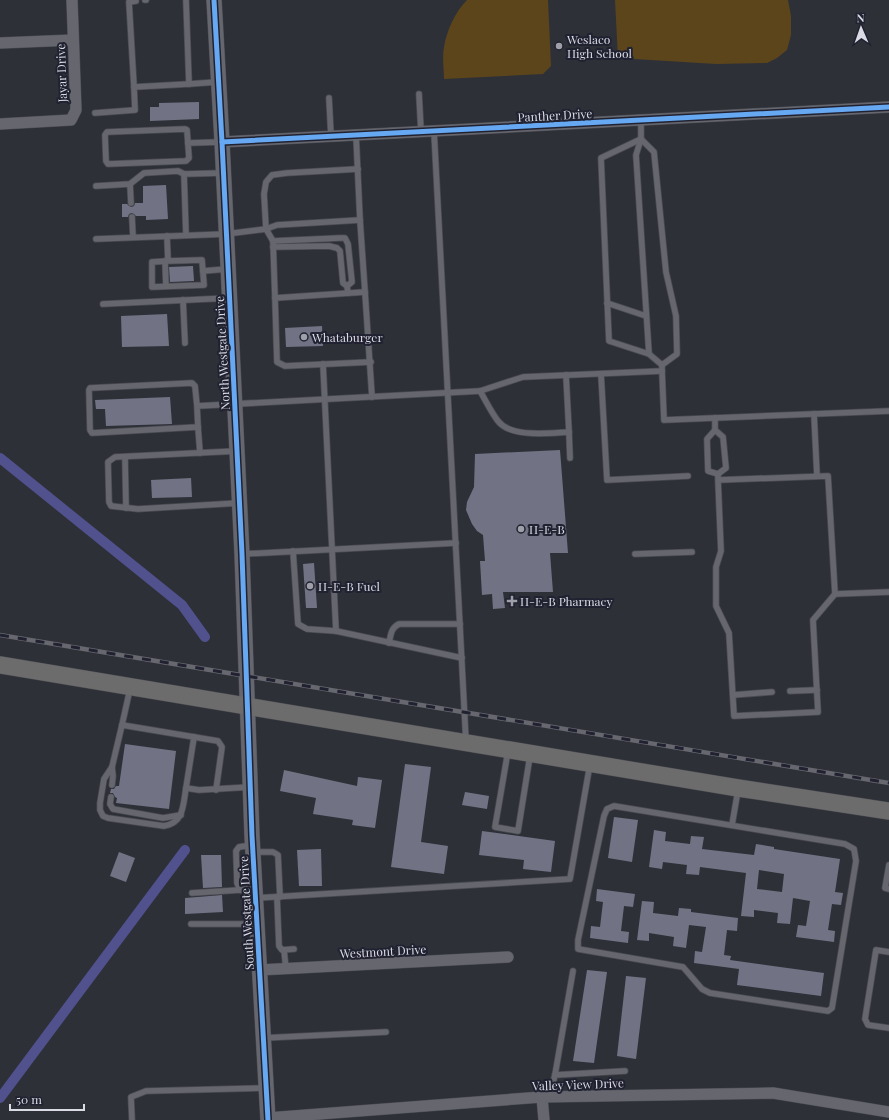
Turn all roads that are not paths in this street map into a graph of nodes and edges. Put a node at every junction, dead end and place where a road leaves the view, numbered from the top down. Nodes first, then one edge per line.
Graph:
1 (72, 0) edge
2 (186, 0) edge
3 (214, 0) edge
4 (136, 1) edge
5 (73, 40) junction
6 (0, 43) edge
7 (219, 82) junction
8 (189, 84) junction
9 (134, 87) junction
10 (419, 94) dead end
11 (329, 98) dead end
12 (889, 107) edge
13 (95, 113) dead end
14 (641, 120) junction
15 (0, 124) edge
16 (421, 131) junction
17 (434, 131) junction
18 (356, 135) junction
19 (331, 136) junction
20 (642, 139) junction
21 (222, 142) junction
22 (188, 143) junction
23 (358, 169) junction
24 (224, 172) junction
25 (184, 174) junction
26 (130, 184) junction
27 (96, 186) dead end
28 (131, 203) dead end
29 (132, 217) dead end
30 (360, 220) junction
31 (266, 229) junction
32 (226, 234) junction
33 (186, 235) junction
34 (167, 236) junction
35 (132, 237) junction
36 (96, 239) dead end
37 (273, 244) junction
38 (166, 261) junction
39 (228, 269) junction
40 (203, 271) junction
41 (166, 286) junction
42 (347, 286) junction
43 (365, 292) junction
44 (348, 293) junction
45 (230, 298) junction
46 (275, 298) junction
47 (183, 300) junction
48 (607, 303) junction
49 (103, 304) dead end
50 (646, 316) junction
51 (185, 343) dead end
52 (649, 354) junction
53 (371, 362) junction
54 (323, 364) junction
55 (662, 368) junction
56 (601, 374) junction
57 (566, 375) junction
58 (448, 392) junction
59 (480, 392) junction
60 (372, 397) junction
61 (325, 399) junction
62 (235, 404) junction
63 (197, 406) junction
64 (889, 412) edge
65 (814, 414) junction
66 (715, 418) junction
67 (198, 427) junction
68 (715, 430) junction
69 (569, 432) junction
70 (237, 451) junction
71 (200, 453) junction
72 (125, 457) junction
73 (570, 458) dead end
74 (688, 476) dead end
75 (817, 476) junction
76 (718, 477) junction
77 (239, 503) junction
78 (126, 508) junction
79 (456, 543) junction
80 (332, 549) junction
81 (293, 551) junction
82 (692, 552) dead end
83 (242, 554) junction
84 (635, 554) dead end
85 (889, 592) edge
86 (835, 594) junction
87 (460, 624) junction
88 (336, 632) junction
89 (388, 643) junction
90 (462, 658) junction
91 (0, 665) edge
92 (130, 686) junction
93 (817, 690) junction
94 (790, 691) dead end
95 (772, 692) dead end
96 (732, 695) junction
97 (247, 706) junction
98 (122, 725) junction
99 (194, 737) junction
100 (466, 742) junction
101 (509, 749) junction
102 (531, 753) junction
103 (591, 763) junction
104 (112, 767) junction
105 (112, 785) dead end
106 (250, 787) junction
107 (186, 788) junction
108 (738, 788) junction
109 (216, 790) junction
110 (111, 796) dead end
111 (889, 811) edge
112 (181, 815) junction
113 (732, 825) junction
114 (253, 848) junction
115 (889, 865) edge
116 (888, 879) edge
117 (889, 889) edge
118 (240, 890) junction
119 (192, 893) dead end
120 (255, 893) junction
121 (278, 897) junction
122 (191, 924) dead end
123 (257, 924) junction
124 (284, 950) junction
125 (294, 950) dead end
126 (889, 952) edge
127 (508, 957) dead end
128 (286, 969) junction
129 (260, 970) junction
130 (573, 971) dead end
131 (889, 1028) edge
132 (386, 1032) dead end
133 (263, 1038) junction
134 (625, 1071) dead end
135 (555, 1075) junction
136 (266, 1088) junction
137 (546, 1097) junction
138 (889, 1112) edge
139 (267, 1119) edge
140 (132, 1120) edge
141 (544, 1120) edge

1 - 5 street, Jayar Drive
2 - 8 lane
3 - 7 street, North Westgate Drive
4 - 9 lane
5 - 6 street
5 - 15 street, Jayar Drive
7 - 8 lane
7 - 21 street, North Westgate Drive
8 - 9 lane
9 - 13 lane
10 - 16 lane
11 - 19 lane
12 - 14 street, Panther Drive
14 - 17 street, Panther Drive
14 - 20 lane
16 - 17 street, Panther Drive
16 - 18 street, Panther Drive
17 - 58 lane
18 - 19 street, Panther Drive
18 - 23 lane
19 - 21 street, Panther Drive
20 - 48 lane
20 - 50 lane
20 - 55 lane
21 - 22 lane
21 - 24 street, North Westgate Drive
22 - 22 lane
23 - 30 lane
23 - 31 lane
24 - 25 lane
24 - 32 street, North Westgate Drive
25 - 26 lane
25 - 33 lane
26 - 27 lane
26 - 28 lane
29 - 35 lane
30 - 31 lane
30 - 43 lane
31 - 32 lane
31 - 37 lane
32 - 33 lane
32 - 39 street, North Westgate Drive
33 - 34 lane
34 - 35 lane
34 - 38 lane
35 - 36 lane
37 - 42 lane
37 - 42 lane
37 - 46 lane
38 - 40 lane
38 - 41 lane
38 - 41 lane
39 - 40 lane
39 - 45 street, North Westgate Drive
40 - 41 lane
42 - 44 lane
43 - 44 lane
43 - 53 lane
44 - 46 lane
45 - 47 lane
45 - 62 street, North Westgate Drive
46 - 54 lane
47 - 49 lane
47 - 51 lane
48 - 50 lane
48 - 52 lane
50 - 52 lane
52 - 55 lane
53 - 54 lane
53 - 60 lane
54 - 61 lane
55 - 56 lane
55 - 66 lane
56 - 57 lane
56 - 74 lane
57 - 59 lane
57 - 69 lane
58 - 59 lane
58 - 60 lane
58 - 79 lane
59 - 69 lane
60 - 61 lane
61 - 62 lane
61 - 80 lane
62 - 63 lane
62 - 70 street, North Westgate Drive
63 - 67 lane
63 - 67 lane
64 - 65 lane
65 - 66 lane
65 - 75 lane
66 - 68 lane
67 - 71 lane
68 - 76 lane
68 - 76 lane
69 - 73 lane
70 - 71 lane
70 - 77 street, North Westgate Drive
71 - 72 lane
72 - 78 lane
72 - 78 lane
75 - 76 lane
75 - 86 lane
76 - 96 lane
77 - 78 lane
77 - 83 street, North Westgate Drive
79 - 80 lane
79 - 87 lane
80 - 81 lane
80 - 88 lane
81 - 83 lane
81 - 88 lane
82 - 84 lane
83 - 97 street, North Westgate Drive
85 - 86 lane
86 - 93 lane
87 - 89 lane
87 - 90 lane
88 - 89 lane
89 - 90 lane
90 - 100 lane
91 - 92 main road
92 - 97 main road
92 - 98 lane
93 - 94 lane
93 - 96 lane
95 - 96 lane
97 - 100 main road
97 - 106 street, South Westgate Drive
98 - 99 lane
98 - 104 lane
99 - 107 lane
99 - 109 lane
100 - 101 main road
101 - 102 main road
101 - 102 lane
102 - 103 main road
103 - 108 main road
103 - 121 lane
104 - 105 lane
104 - 112 lane
106 - 109 lane
106 - 114 street, South Westgate Drive
107 - 109 lane
107 - 112 lane
108 - 111 main road
108 - 113 lane
110 - 112 lane
113 - 113 lane
114 - 118 lane
114 - 120 street, South Westgate Drive
114 - 121 lane
115 - 116 lane
116 - 117 lane
118 - 119 lane
118 - 120 lane
120 - 121 lane
120 - 123 street, South Westgate Drive
121 - 124 lane
122 - 123 lane
123 - 129 street, South Westgate Drive
124 - 125 lane
124 - 128 lane
126 - 131 lane
127 - 128 street, Westmont Drive
128 - 129 street, Westmont Drive
129 - 133 street, South Westgate Drive
130 - 135 lane
132 - 133 lane
133 - 136 street, South Westgate Drive
134 - 135 lane
135 - 137 lane
136 - 139 street, South Westgate Drive
136 - 140 lane
137 - 138 street, Valley View Drive
137 - 139 street, Valley View Drive
137 - 141 street

